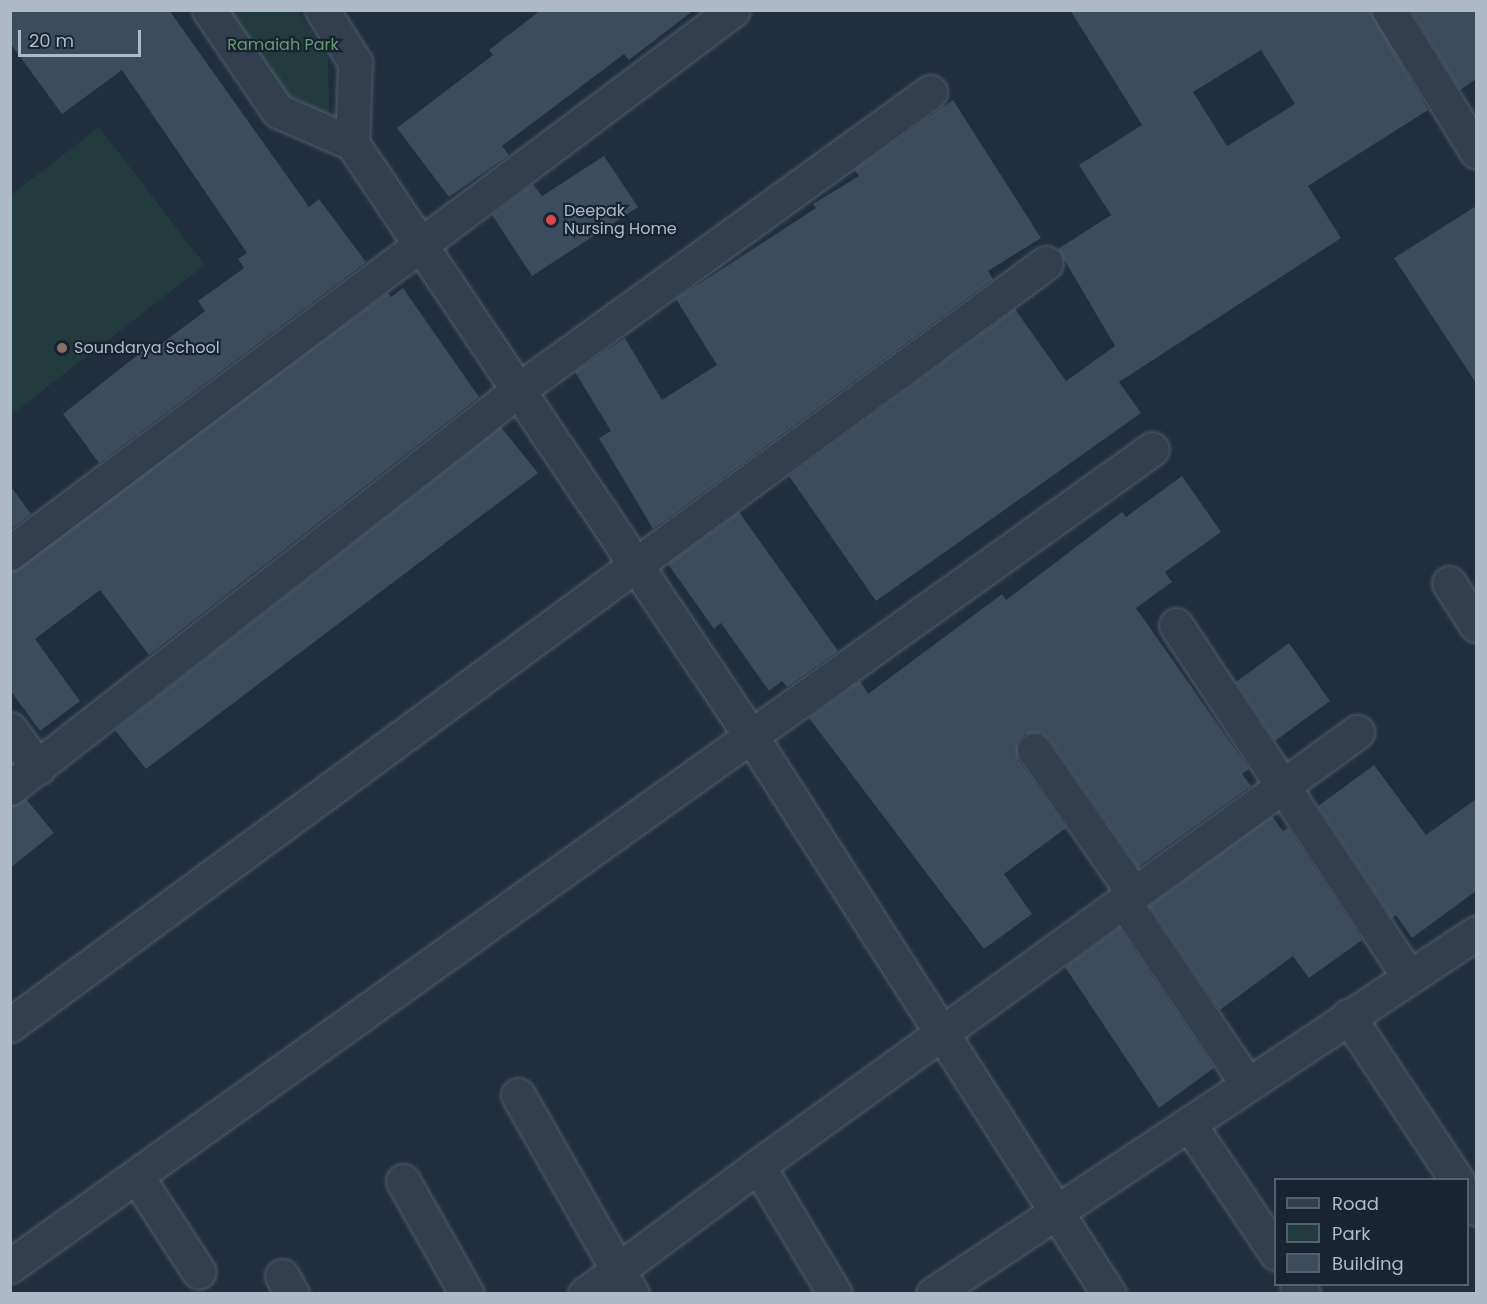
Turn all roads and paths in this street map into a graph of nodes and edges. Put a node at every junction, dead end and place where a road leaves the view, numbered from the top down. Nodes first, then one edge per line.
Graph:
1 (208, 10) edge
2 (322, 10) edge
3 (733, 10) edge
4 (1389, 10) edge
5 (930, 92) dead end
6 (352, 143) junction
7 (1476, 151) edge
8 (424, 247) junction
9 (1046, 263) dead end
10 (521, 388) junction
11 (1152, 449) dead end
12 (10, 553) edge
13 (633, 564) junction
14 (1449, 583) dead end
15 (1176, 625) dead end
16 (1476, 625) edge
17 (10, 729) edge
18 (1357, 732) dead end
19 (753, 739) junction
20 (1034, 750) dead end
21 (38, 768) junction
22 (1283, 786) junction
23 (10, 788) edge
24 (1129, 898) junction
25 (1476, 933) edge
26 (1408, 976) junction
27 (1348, 1016) junction
28 (10, 1025) edge
29 (945, 1032) junction
30 (1246, 1082) junction
31 (518, 1095) dead end
32 (1189, 1124) junction
33 (758, 1166) junction
34 (137, 1176) junction
35 (1456, 1178) edge
36 (403, 1182) dead end
37 (1057, 1210) junction
38 (1274, 1252) edge
39 (10, 1266) edge
40 (199, 1272) dead end
41 (625, 1282) edge
42 (467, 1293) edge
43 (585, 1293) edge
44 (835, 1293) edge
45 (933, 1293) edge
46 (1108, 1293) edge

1 - 6 street
2 - 6 street
3 - 8 street
4 - 7 street
5 - 10 street
6 - 8 street
8 - 10 street
8 - 12 street
9 - 13 street
10 - 13 street
10 - 21 street
11 - 19 street
13 - 19 street
13 - 28 street
14 - 16 street
15 - 22 street
17 - 21 street
18 - 22 street
19 - 29 street
19 - 34 street
20 - 24 street
21 - 23 street
22 - 24 street
22 - 26 street
24 - 29 street
24 - 30 street
25 - 26 street
26 - 27 street
27 - 30 street
27 - 35 street
29 - 33 street
29 - 37 street
30 - 32 street
31 - 41 street
32 - 37 street
32 - 38 street
33 - 41 street
33 - 44 street
34 - 39 street
34 - 40 street
36 - 42 street
37 - 45 street
37 - 46 street
41 - 43 street

